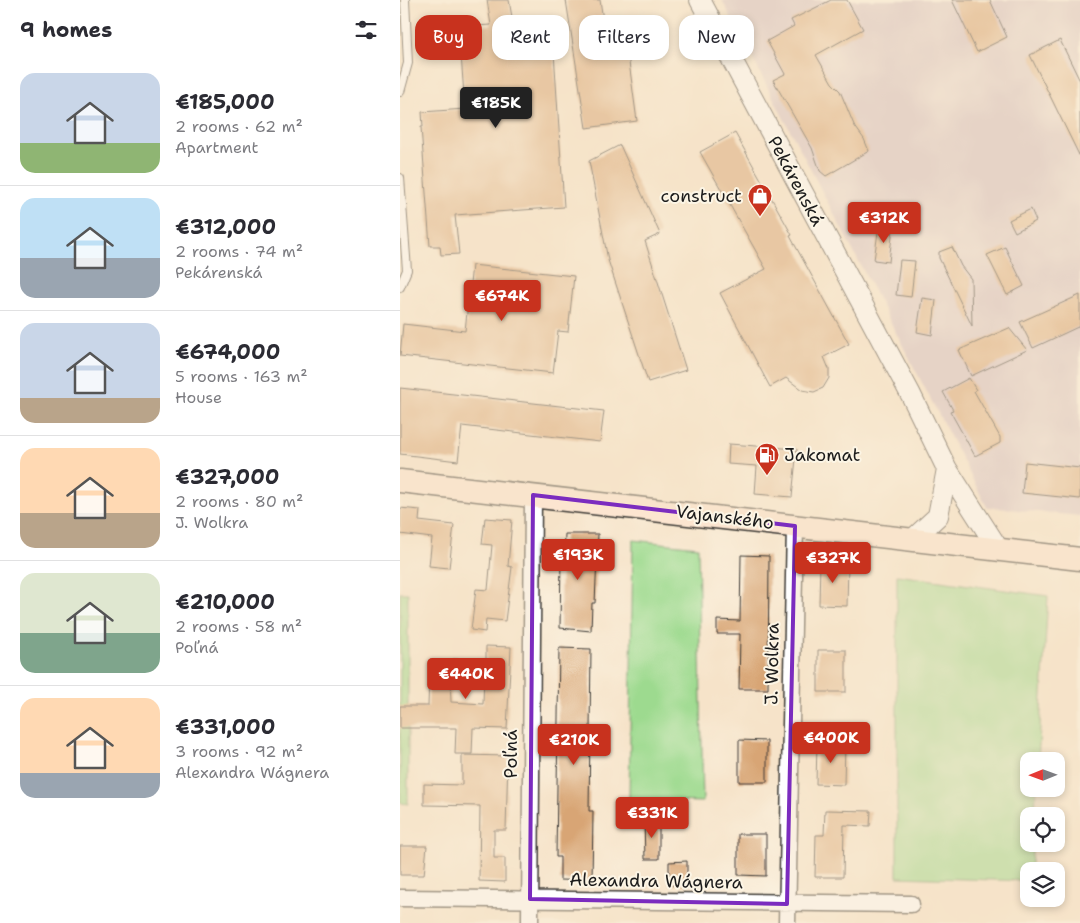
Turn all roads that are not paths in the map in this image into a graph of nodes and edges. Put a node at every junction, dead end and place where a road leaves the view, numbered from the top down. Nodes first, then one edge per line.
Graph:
1 (405, 0) edge
2 (700, 0) edge
3 (400, 92) edge
4 (400, 178) edge
5 (400, 287) edge
6 (947, 469) junction
7 (400, 481) edge
8 (533, 494) junction
9 (795, 526) junction
10 (913, 539) junction
11 (999, 550) junction
12 (1080, 559) edge
13 (400, 898) edge
14 (530, 899) junction
15 (786, 904) junction
16 (911, 904) dead end
17 (530, 923) edge
18 (787, 923) edge

1 - 3 lane
2 - 6 street, Pekárenská
4 - 5 lane
6 - 10 street
6 - 11 street, Pekárenská
7 - 8 main road, Vajanského
8 - 9 main road, Vajanského
8 - 14 street, Poľná
9 - 10 main road, Vajanského
9 - 15 street, J. Wolkra
10 - 11 main road, Vajanského
11 - 12 main road, Vajanského
13 - 14 street, Alexandra Wágnera
14 - 15 street, Alexandra Wágnera
14 - 17 street, Poľná
15 - 16 street, Alexandra Wágnera
15 - 18 street, J. Wolkra

